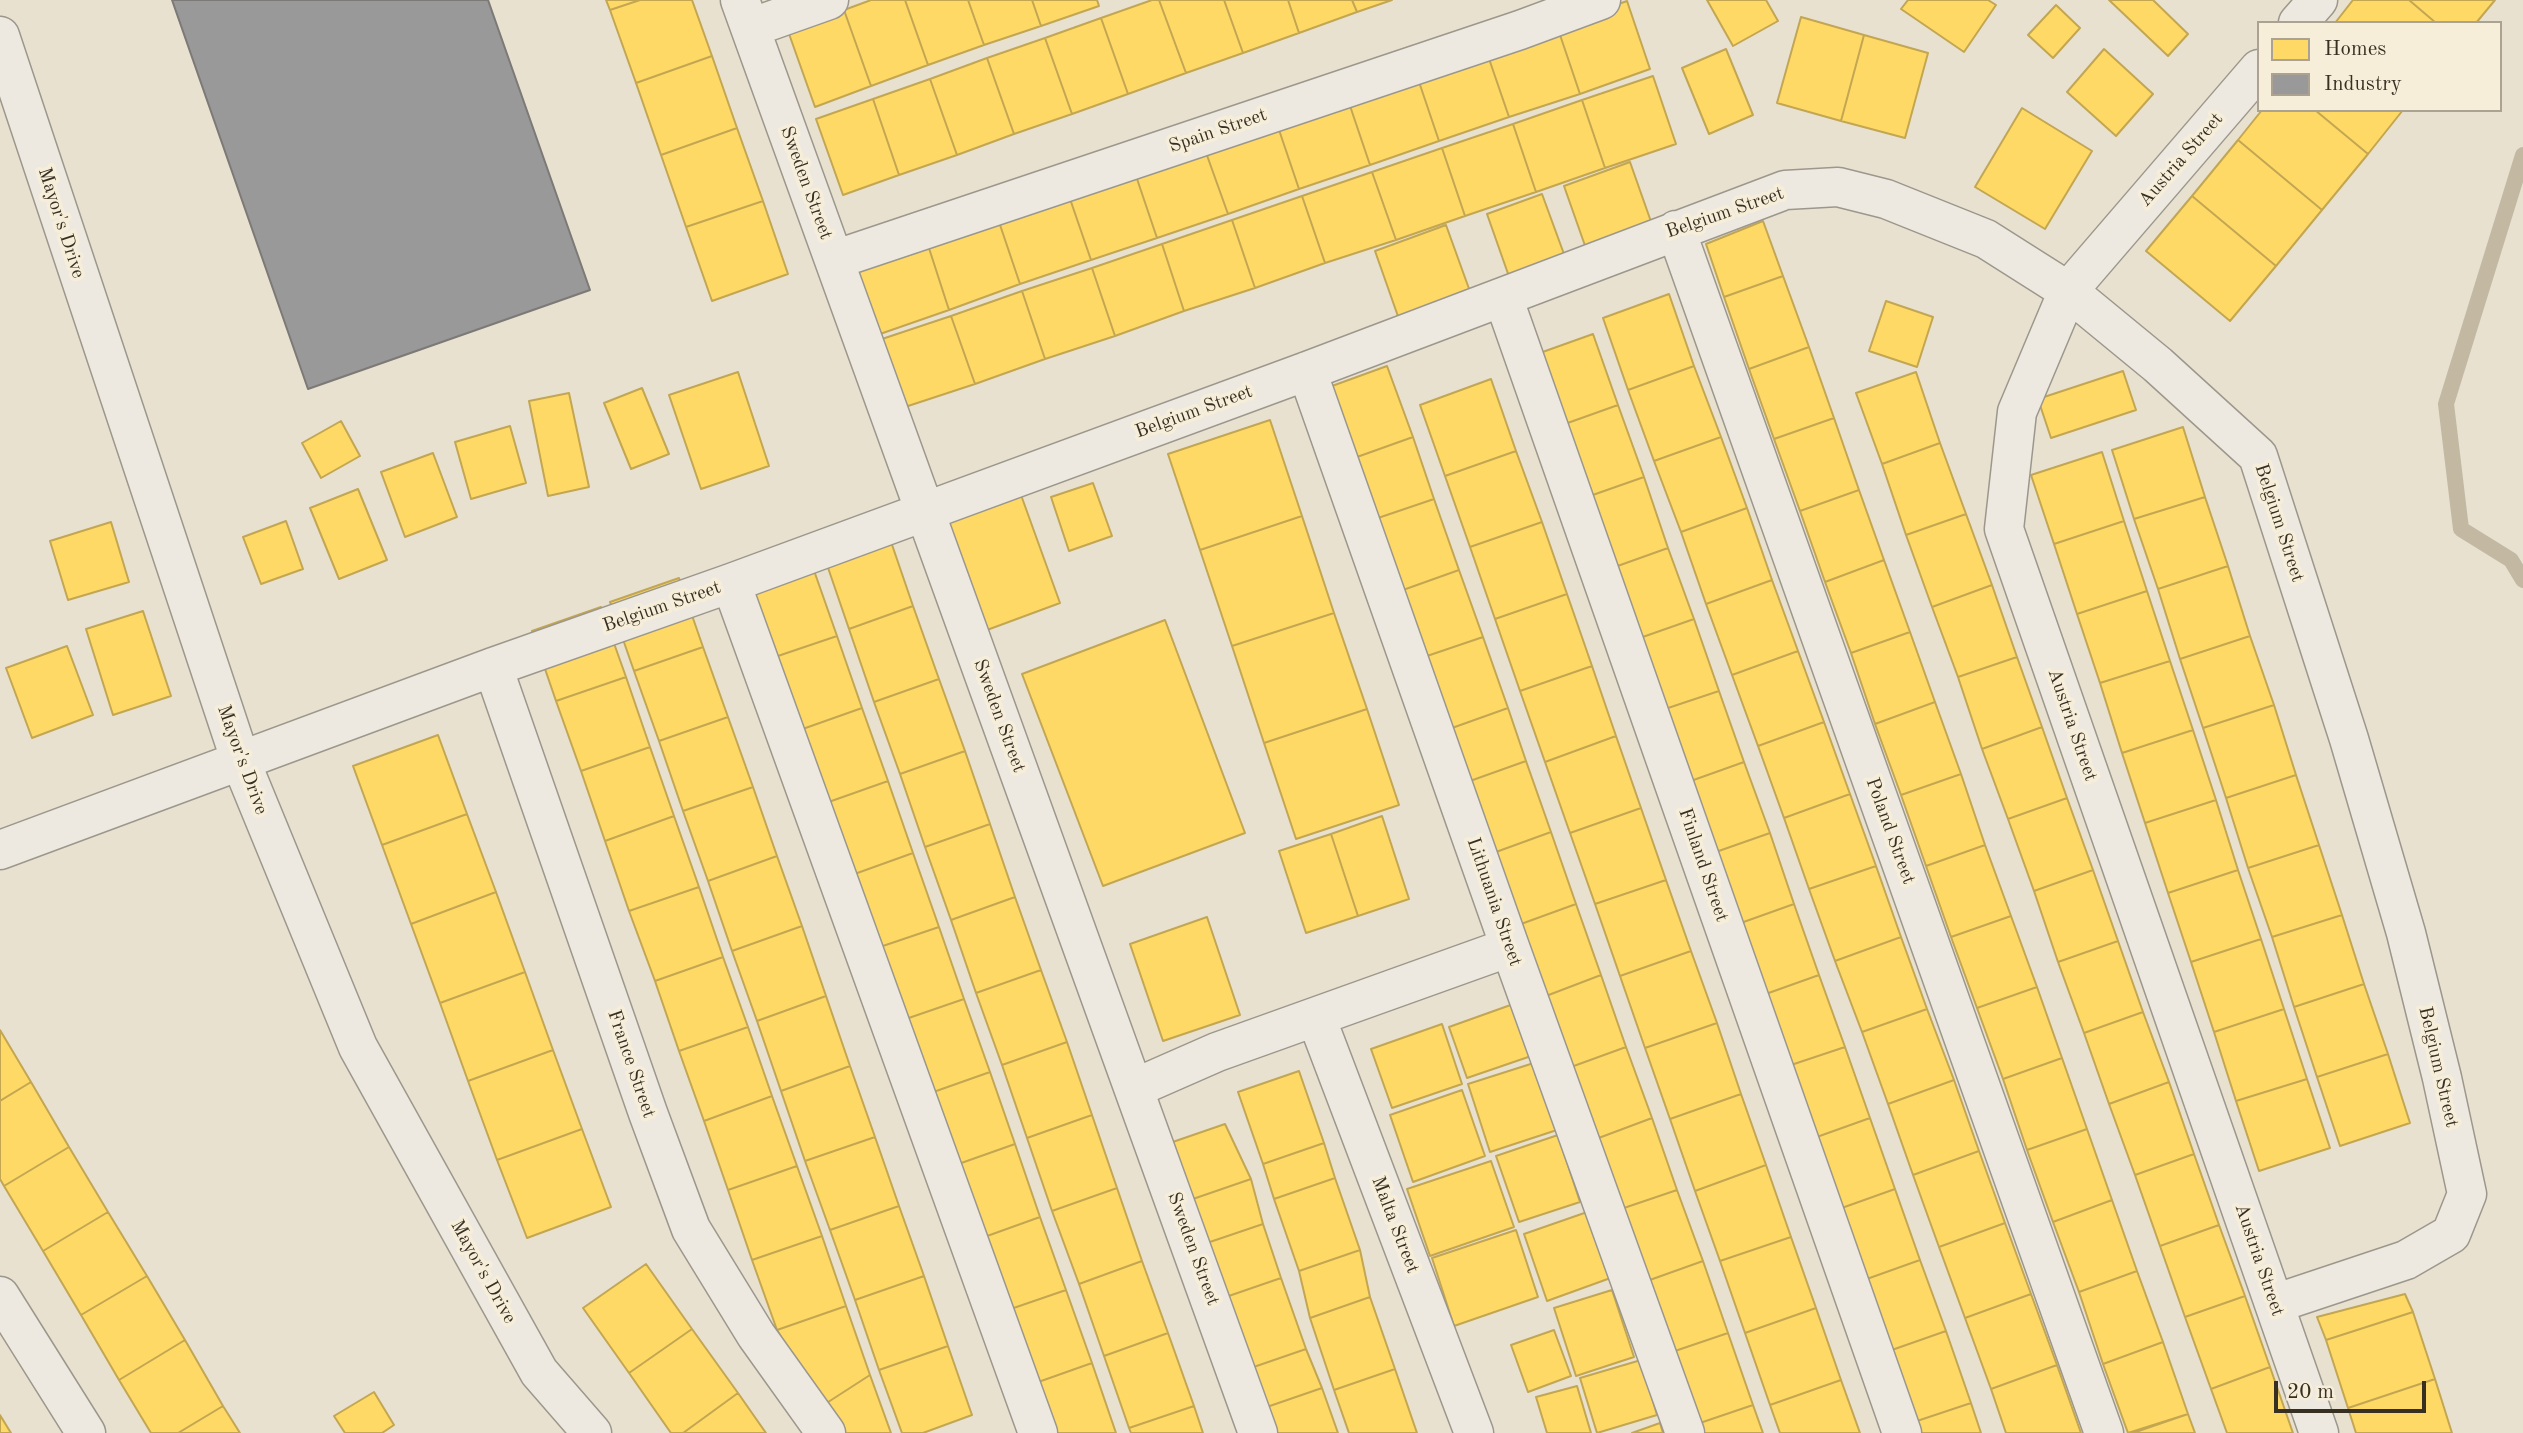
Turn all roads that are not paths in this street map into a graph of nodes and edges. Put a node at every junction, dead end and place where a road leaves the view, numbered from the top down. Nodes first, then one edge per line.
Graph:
1 (829, 0) edge
2 (1601, 0) edge
3 (2318, 0) edge
4 (745, 14) edge
5 (2300, 21) edge
6 (0, 36) edge
7 (2257, 71) edge
8 (1676, 229) junction
9 (834, 260) junction
10 (2068, 291) junction
11 (1503, 297) junction
12 (1307, 371) junction
13 (924, 511) junction
14 (731, 583) junction
15 (493, 667) junction
16 (241, 762) junction
17 (0, 850) edge
18 (1510, 947) junction
19 (1316, 1017) junction
20 (1135, 1088) junction
21 (0, 1296) edge
22 (2274, 1304) junction
23 (86, 1433) edge
24 (592, 1433) edge
25 (826, 1433) edge
26 (1038, 1433) edge
27 (1258, 1433) edge
28 (1474, 1433) edge
29 (1685, 1433) edge
30 (1902, 1433) edge
31 (2105, 1433) edge
32 (2319, 1433) edge

1 - 4 street
2 - 9 street, Spain Street
3 - 5 street
4 - 9 street, Sweden Street
6 - 16 street, Mayor's Drive
7 - 10 street, Austria Street
8 - 10 street, Belgium Street
8 - 11 street, Belgium Street
8 - 31 street, Poland Street
9 - 13 street, Sweden Street
10 - 22 street, Austria Street
10 - 22 street, Belgium Street
11 - 12 street, Belgium Street
11 - 30 street, Finland Street
12 - 13 street, Belgium Street
12 - 18 street, Lithuania Street
13 - 14 street, Belgium Street
13 - 20 street, Sweden Street
14 - 15 street, Belgium Street
14 - 26 street
15 - 16 street, Belgium Street
15 - 25 street, France Street
16 - 17 street, Belgium Street
16 - 24 street, Mayor's Drive
18 - 19 street
18 - 29 street, Lithuania Street
19 - 20 street
19 - 28 street, Malta Street
20 - 27 street, Sweden Street
21 - 23 street
22 - 32 street, Austria Street

